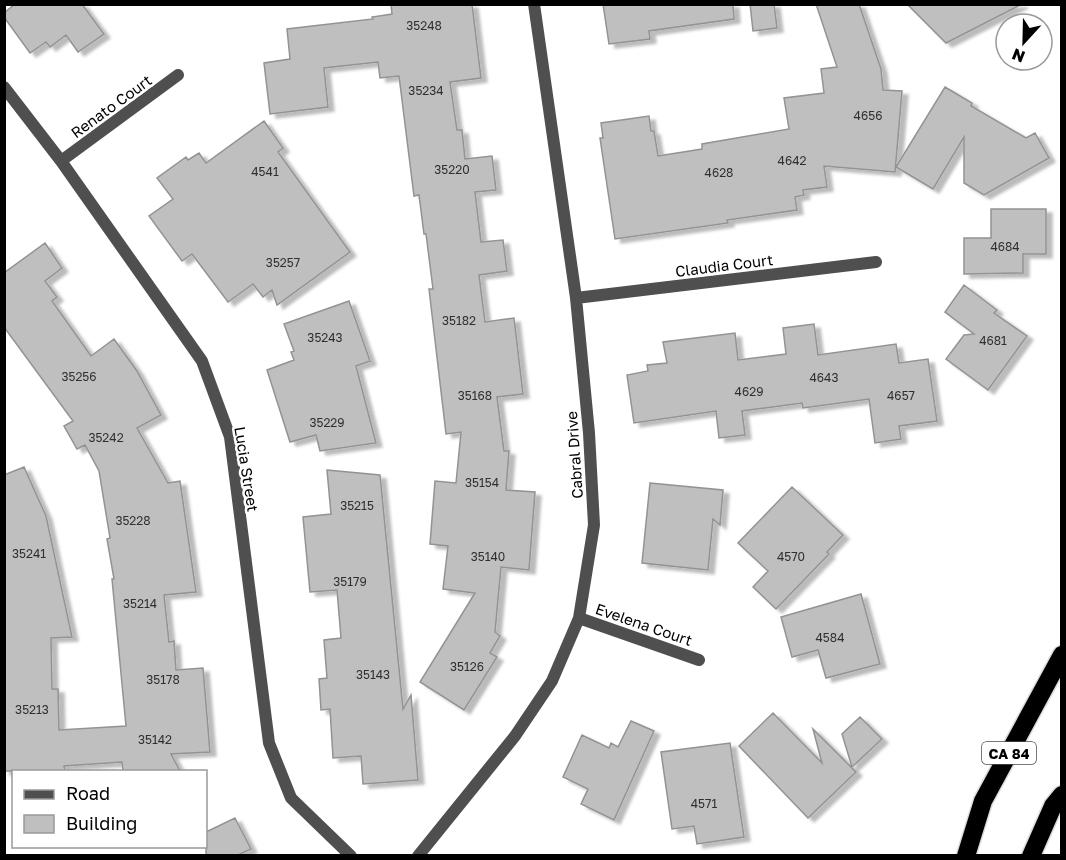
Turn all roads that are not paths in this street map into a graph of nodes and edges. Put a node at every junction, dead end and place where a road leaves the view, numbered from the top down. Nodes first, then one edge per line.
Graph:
1 (534, 4) edge
2 (178, 75) dead end
3 (4, 87) edge
4 (61, 161) junction
5 (876, 262) dead end
6 (576, 298) junction
7 (579, 618) junction
8 (1062, 655) edge
9 (699, 660) dead end
10 (1062, 795) edge
11 (351, 855) edge
12 (418, 855) edge
13 (966, 855) edge
14 (1031, 855) edge

1 - 6 street, Cabral Drive
2 - 4 street, Renato Court
3 - 4 street, Lucia Street
4 - 11 street, Lucia Street
5 - 6 street, Claudia Court
6 - 7 street, Cabral Drive
7 - 9 street, Evelena Court
7 - 12 street, Cabral Drive
8 - 13 highway, CA 84
10 - 14 highway

